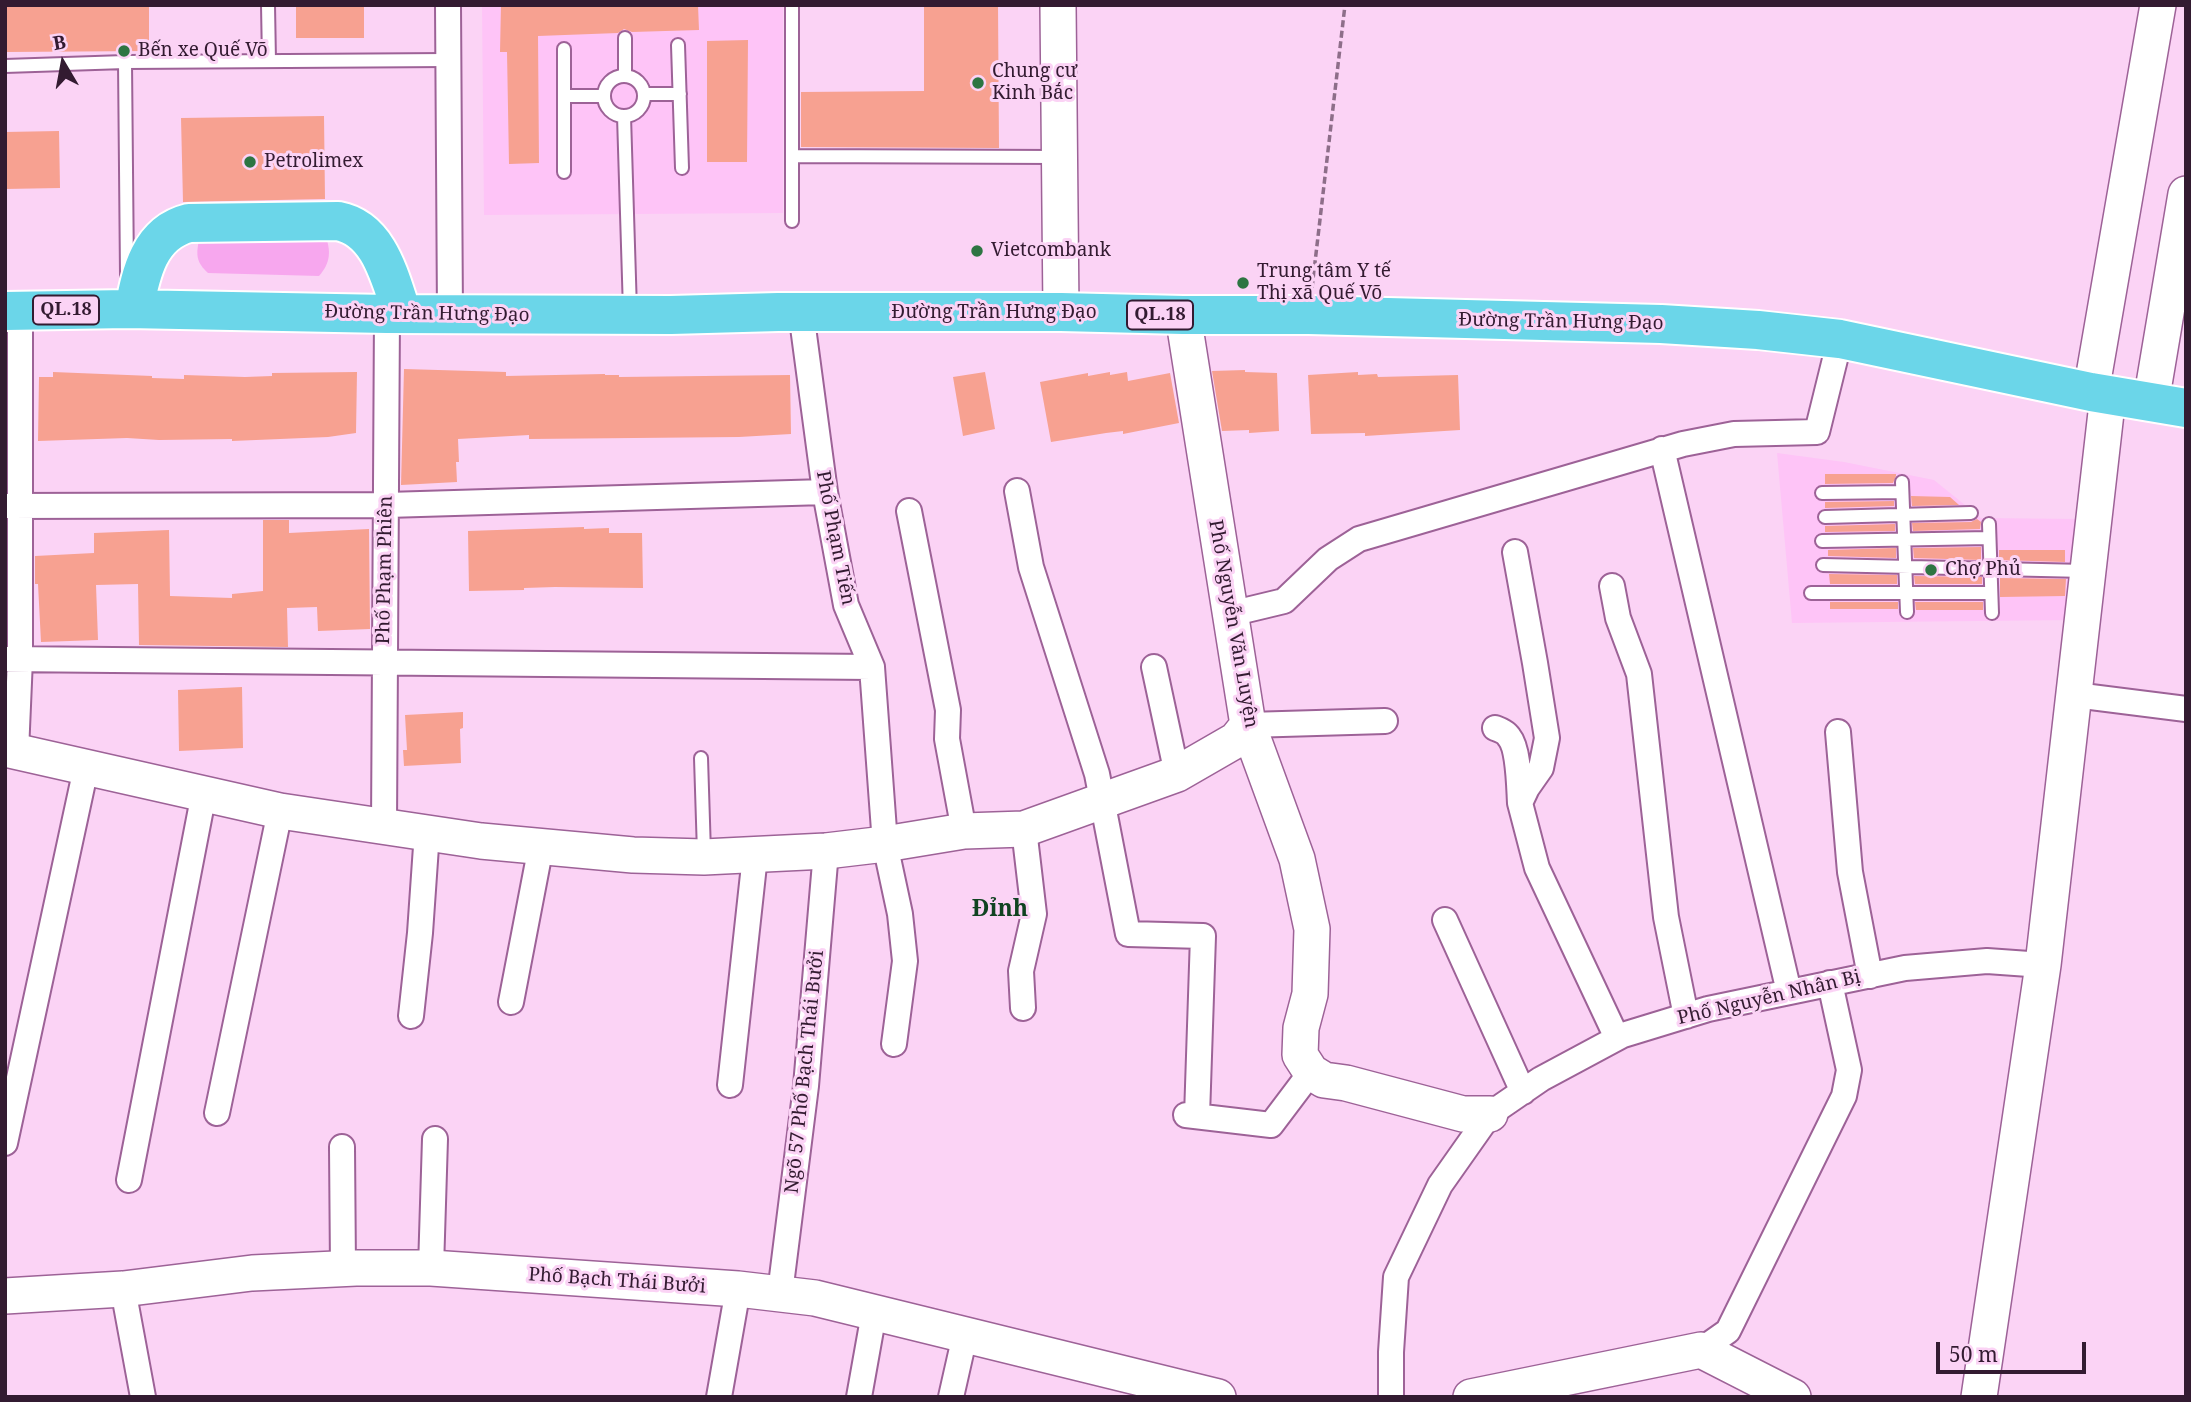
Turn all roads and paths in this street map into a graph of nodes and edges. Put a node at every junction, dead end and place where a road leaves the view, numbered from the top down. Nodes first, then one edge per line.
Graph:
1 (268, 5) edge
2 (449, 5) edge
3 (792, 5) edge
4 (1058, 5) edge
5 (1345, 5) edge
6 (2158, 5) edge
7 (625, 38) dead end
8 (678, 45) dead end
9 (564, 48) dead end
10 (449, 60) junction
11 (269, 61) junction
12 (125, 62) junction
13 (5, 66) edge
14 (625, 75) junction
15 (644, 94) junction
16 (680, 94) junction
17 (564, 96) junction
18 (603, 96) junction
19 (624, 116) junction
20 (792, 156) junction
21 (1059, 157) junction
22 (682, 169) dead end
23 (564, 172) dead end
24 (2186, 194) edge
25 (792, 221) dead end
26 (131, 309) junction
27 (12, 311) edge
28 (801, 312) junction
29 (1061, 312) junction
30 (395, 314) junction
31 (450, 315) junction
32 (630, 315) junction
33 (1183, 315) junction
34 (1309, 315) junction
35 (1840, 339) junction
36 (2099, 394) junction
37 (2168, 405) edge
38 (1662, 449) junction
39 (1017, 491) dead end
40 (824, 492) junction
41 (1822, 493) dead end
42 (387, 505) junction
43 (13, 506) edge
44 (909, 511) dead end
45 (1970, 513) dead end
46 (1903, 515) junction
47 (1825, 517) dead end
48 (1989, 524) dead end
49 (1989, 538) junction
50 (1904, 539) junction
51 (1822, 541) dead end
52 (1514, 552) dead end
53 (1823, 565) dead end
54 (1905, 566) junction
55 (1990, 568) junction
56 (2088, 571) junction
57 (1612, 586) dead end
58 (1811, 593) dead end
59 (1907, 593) junction
60 (1991, 593) junction
61 (1907, 612) dead end
62 (1230, 614) junction
63 (1992, 614) dead end
64 (13, 659) edge
65 (384, 661) junction
66 (872, 667) junction
67 (1154, 667) dead end
68 (2075, 695) junction
69 (2186, 709) edge
70 (1385, 721) dead end
71 (1248, 725) junction
72 (1495, 728) dead end
73 (1838, 733) dead end
74 (11, 750) edge
75 (701, 758) dead end
76 (86, 768) junction
77 (1177, 774) junction
78 (204, 793) junction
79 (1102, 799) junction
80 (1520, 803) junction
81 (280, 811) junction
82 (384, 826) junction
83 (1024, 829) junction
84 (964, 831) junction
85 (427, 832) junction
86 (885, 844) junction
87 (541, 846) junction
88 (826, 851) junction
89 (755, 856) junction
90 (704, 857) junction
91 (1445, 920) dead end
92 (2043, 965) junction
93 (1870, 975) junction
94 (1830, 984) junction
95 (1788, 992) junction
96 (512, 1002) dead end
97 (1023, 1007) dead end
98 (411, 1016) dead end
99 (1686, 1016) junction
100 (1617, 1038) junction
101 (894, 1044) dead end
102 (1311, 1072) junction
103 (730, 1086) dead end
104 (1523, 1092) junction
105 (218, 1113) dead end
106 (1490, 1115) junction
107 (435, 1139) dead end
108 (5, 1143) edge
109 (342, 1147) dead end
110 (129, 1180) dead end
111 (431, 1268) junction
112 (343, 1269) junction
113 (124, 1289) junction
114 (738, 1289) junction
115 (780, 1293) junction
116 (5, 1296) edge
117 (874, 1313) junction
118 (965, 1335) junction
119 (1700, 1350) junction
120 (143, 1397) edge
121 (719, 1397) edge
122 (859, 1397) edge
123 (951, 1397) edge
124 (1218, 1397) edge
125 (1391, 1397) edge
126 (1471, 1397) edge
127 (1793, 1397) edge
128 (1979, 1397) edge

1 - 11 lane
2 - 10 street
3 - 20 lane
4 - 21 street
5 - 34 path
6 - 36 street
7 - 14 lane
8 - 16 lane
9 - 17 lane
10 - 11 lane
10 - 31 street
11 - 12 lane
12 - 13 lane
12 - 26 lane
14 - 15 lane
14 - 18 lane
15 - 16 lane
15 - 19 lane
16 - 22 lane
17 - 18 lane
17 - 23 lane
18 - 19 lane
19 - 32 lane
20 - 21 lane
20 - 25 lane
21 - 29 street
24 - 37 street
26 - 27 highway, Đường Trần Hưng Đạo / QL.18
26 - 30 highway, Đường Trần Hưng Đạo / QL.18
26 - 30 highway
27 - 43 street
28 - 29 highway, Đường Trần Hưng Đạo / QL.18
28 - 32 highway, Đường Trần Hưng Đạo / QL.18
28 - 40 street, Phố Phạm Tiến
29 - 33 highway, Đường Trần Hưng Đạo / QL.18
30 - 31 highway, Đường Trần Hưng Đạo / QL.18
30 - 42 street, Phố Phạm Phiên
31 - 32 highway, Đường Trần Hưng Đạo / QL.18
33 - 34 highway, Đường Trần Hưng Đạo / QL.18
33 - 62 street, Phố Nguyễn Văn Luyện
34 - 35 highway, Đường Trần Hưng Đạo / QL.18
35 - 36 highway, Đường Trần Hưng Đạo / QL.18
35 - 38 street
36 - 37 highway, Đường Trần Hưng Đạo / QL.18
36 - 56 street
38 - 62 street
38 - 95 street
39 - 79 street
40 - 42 street
40 - 66 street, Phố Phạm Tiến
41 - 46 lane
42 - 43 street
42 - 65 street, Phố Phạm Phiên
43 - 64 street
44 - 84 street
45 - 46 lane
46 - 47 lane
46 - 50 lane
48 - 49 lane
49 - 50 lane
49 - 55 lane
50 - 51 lane
50 - 54 lane
52 - 80 street
53 - 54 lane
54 - 55 lane
54 - 59 lane
55 - 56 lane
55 - 60 lane
56 - 68 street
57 - 99 street
58 - 59 lane
59 - 60 lane
59 - 61 lane
60 - 63 lane
62 - 71 street, Phố Nguyễn Văn Luyện
64 - 65 street
64 - 74 street
65 - 66 street
65 - 82 street, Phố Phạm Phiên
66 - 86 street, Phố Phạm Tiến
67 - 77 street
68 - 69 street
68 - 92 street
70 - 71 street
71 - 77 street
71 - 102 street, Phố Nguyễn Văn Luyện
72 - 80 street
73 - 93 street
74 - 76 street
75 - 90 lane
76 - 78 street
76 - 108 street
77 - 79 street
78 - 81 street
78 - 110 street
79 - 83 street
79 - 102 street
80 - 100 street
81 - 82 street
81 - 105 street
82 - 85 street
83 - 84 street
83 - 97 street
84 - 86 street
85 - 87 street
85 - 98 street
86 - 88 street
86 - 101 street, Phố Phạm Tiến
87 - 90 street
87 - 96 street
88 - 89 street
88 - 115 street, Ngõ 57 Phố Bạch Thái Bưởi
89 - 90 street
89 - 103 street
91 - 104 street
92 - 93 street, Phố Nguyễn Nhân Bị
92 - 128 street
93 - 94 street, Phố Nguyễn Nhân Bị
94 - 95 street, Phố Nguyễn Nhân Bị
94 - 119 street
95 - 99 street, Phố Nguyễn Nhân Bị
99 - 100 street, Phố Nguyễn Nhân Bị
100 - 104 street, Phố Nguyễn Nhân Bị
102 - 106 street
104 - 106 street, Phố Nguyễn Nhân Bị
106 - 125 street, Phố Nguyễn Nhân Bị
107 - 111 street
109 - 112 street
111 - 112 street, Phố Bạch Thái Bưởi
111 - 114 street, Phố Bạch Thái Bưởi
112 - 113 street, Phố Bạch Thái Bưởi
113 - 116 street, Phố Bạch Thái Bưởi
113 - 120 street
114 - 115 street, Phố Bạch Thái Bưởi
114 - 121 street
115 - 117 street, Phố Bạch Thái Bưởi
117 - 118 street, Phố Bạch Thái Bưởi
117 - 122 street
118 - 123 street
118 - 124 street, Phố Bạch Thái Bưởi
119 - 126 street
119 - 127 street

